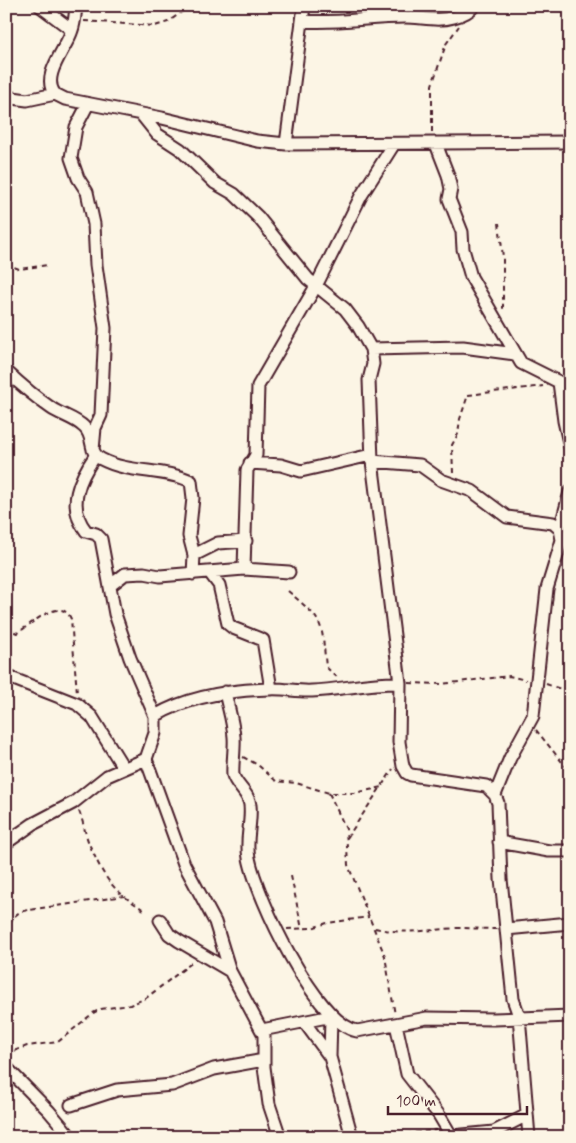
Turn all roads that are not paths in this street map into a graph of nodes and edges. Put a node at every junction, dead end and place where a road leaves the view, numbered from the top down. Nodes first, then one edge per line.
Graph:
1 (40, 6) edge
2 (76, 6) edge
3 (304, 6) edge
4 (472, 9) edge
5 (302, 22) junction
6 (73, 25) junction
7 (55, 94) junction
8 (6, 97) edge
9 (88, 104) junction
10 (141, 114) junction
11 (570, 142) edge
12 (286, 144) junction
13 (394, 144) junction
14 (434, 144) junction
15 (316, 286) junction
16 (371, 349) junction
17 (515, 354) junction
18 (6, 371) edge
19 (570, 447) edge
20 (94, 453) junction
21 (372, 458) junction
22 (250, 463) junction
23 (570, 492) edge
24 (564, 537) edge
25 (246, 541) junction
26 (194, 555) junction
27 (244, 569) junction
28 (289, 572) dead end
29 (210, 573) junction
30 (193, 574) junction
31 (111, 585) junction
32 (6, 676) edge
33 (400, 683) junction
34 (271, 689) junction
35 (225, 692) junction
36 (155, 716) junction
37 (146, 759) junction
38 (123, 767) junction
39 (495, 795) junction
40 (499, 842) junction
41 (6, 843) edge
42 (570, 851) edge
43 (160, 920) dead end
44 (570, 923) edge
45 (506, 929) junction
46 (230, 971) junction
47 (520, 1016) junction
48 (570, 1016) edge
49 (331, 1017) junction
50 (306, 1023) junction
51 (396, 1024) junction
52 (262, 1030) junction
53 (330, 1057) junction
54 (264, 1060) junction
55 (6, 1067) edge
56 (71, 1105) dead end
57 (527, 1115) junction
58 (512, 1124) junction
59 (451, 1134) edge
60 (352, 1136) edge
61 (71, 1137) edge
62 (280, 1137) edge
63 (527, 1137) edge

1 - 6 street
2 - 6 street
3 - 5 street
4 - 5 street
5 - 12 street
6 - 7 street
7 - 8 street
7 - 9 street
9 - 10 street
9 - 20 street
10 - 12 street
10 - 15 street
11 - 14 street
12 - 13 street
13 - 14 street
13 - 15 street
14 - 17 street
15 - 16 street
15 - 22 street
16 - 17 street
16 - 21 street
17 - 19 street
18 - 20 street
20 - 26 street
20 - 31 street
21 - 22 street
21 - 24 street
21 - 33 street
22 - 25 street
23 - 24 street
24 - 39 street
25 - 26 street
25 - 27 street
26 - 30 street
27 - 28 street
27 - 29 street
29 - 30 street
29 - 34 street
30 - 31 street
31 - 36 street
32 - 38 street
33 - 34 street
33 - 39 street
34 - 35 street
35 - 36 street
35 - 49 street
36 - 37 street
37 - 38 street
37 - 46 street
38 - 41 street
39 - 40 street
40 - 42 street
40 - 45 street
43 - 46 street
44 - 45 street
45 - 47 street
46 - 52 street
47 - 48 street
47 - 51 street
47 - 57 street
49 - 50 street
49 - 51 street
49 - 53 street
50 - 52 street
50 - 53 street
51 - 59 street
52 - 54 street
53 - 60 street
54 - 56 street
54 - 62 street
55 - 61 street
57 - 58 street
57 - 63 street
58 - 59 street
58 - 63 street

